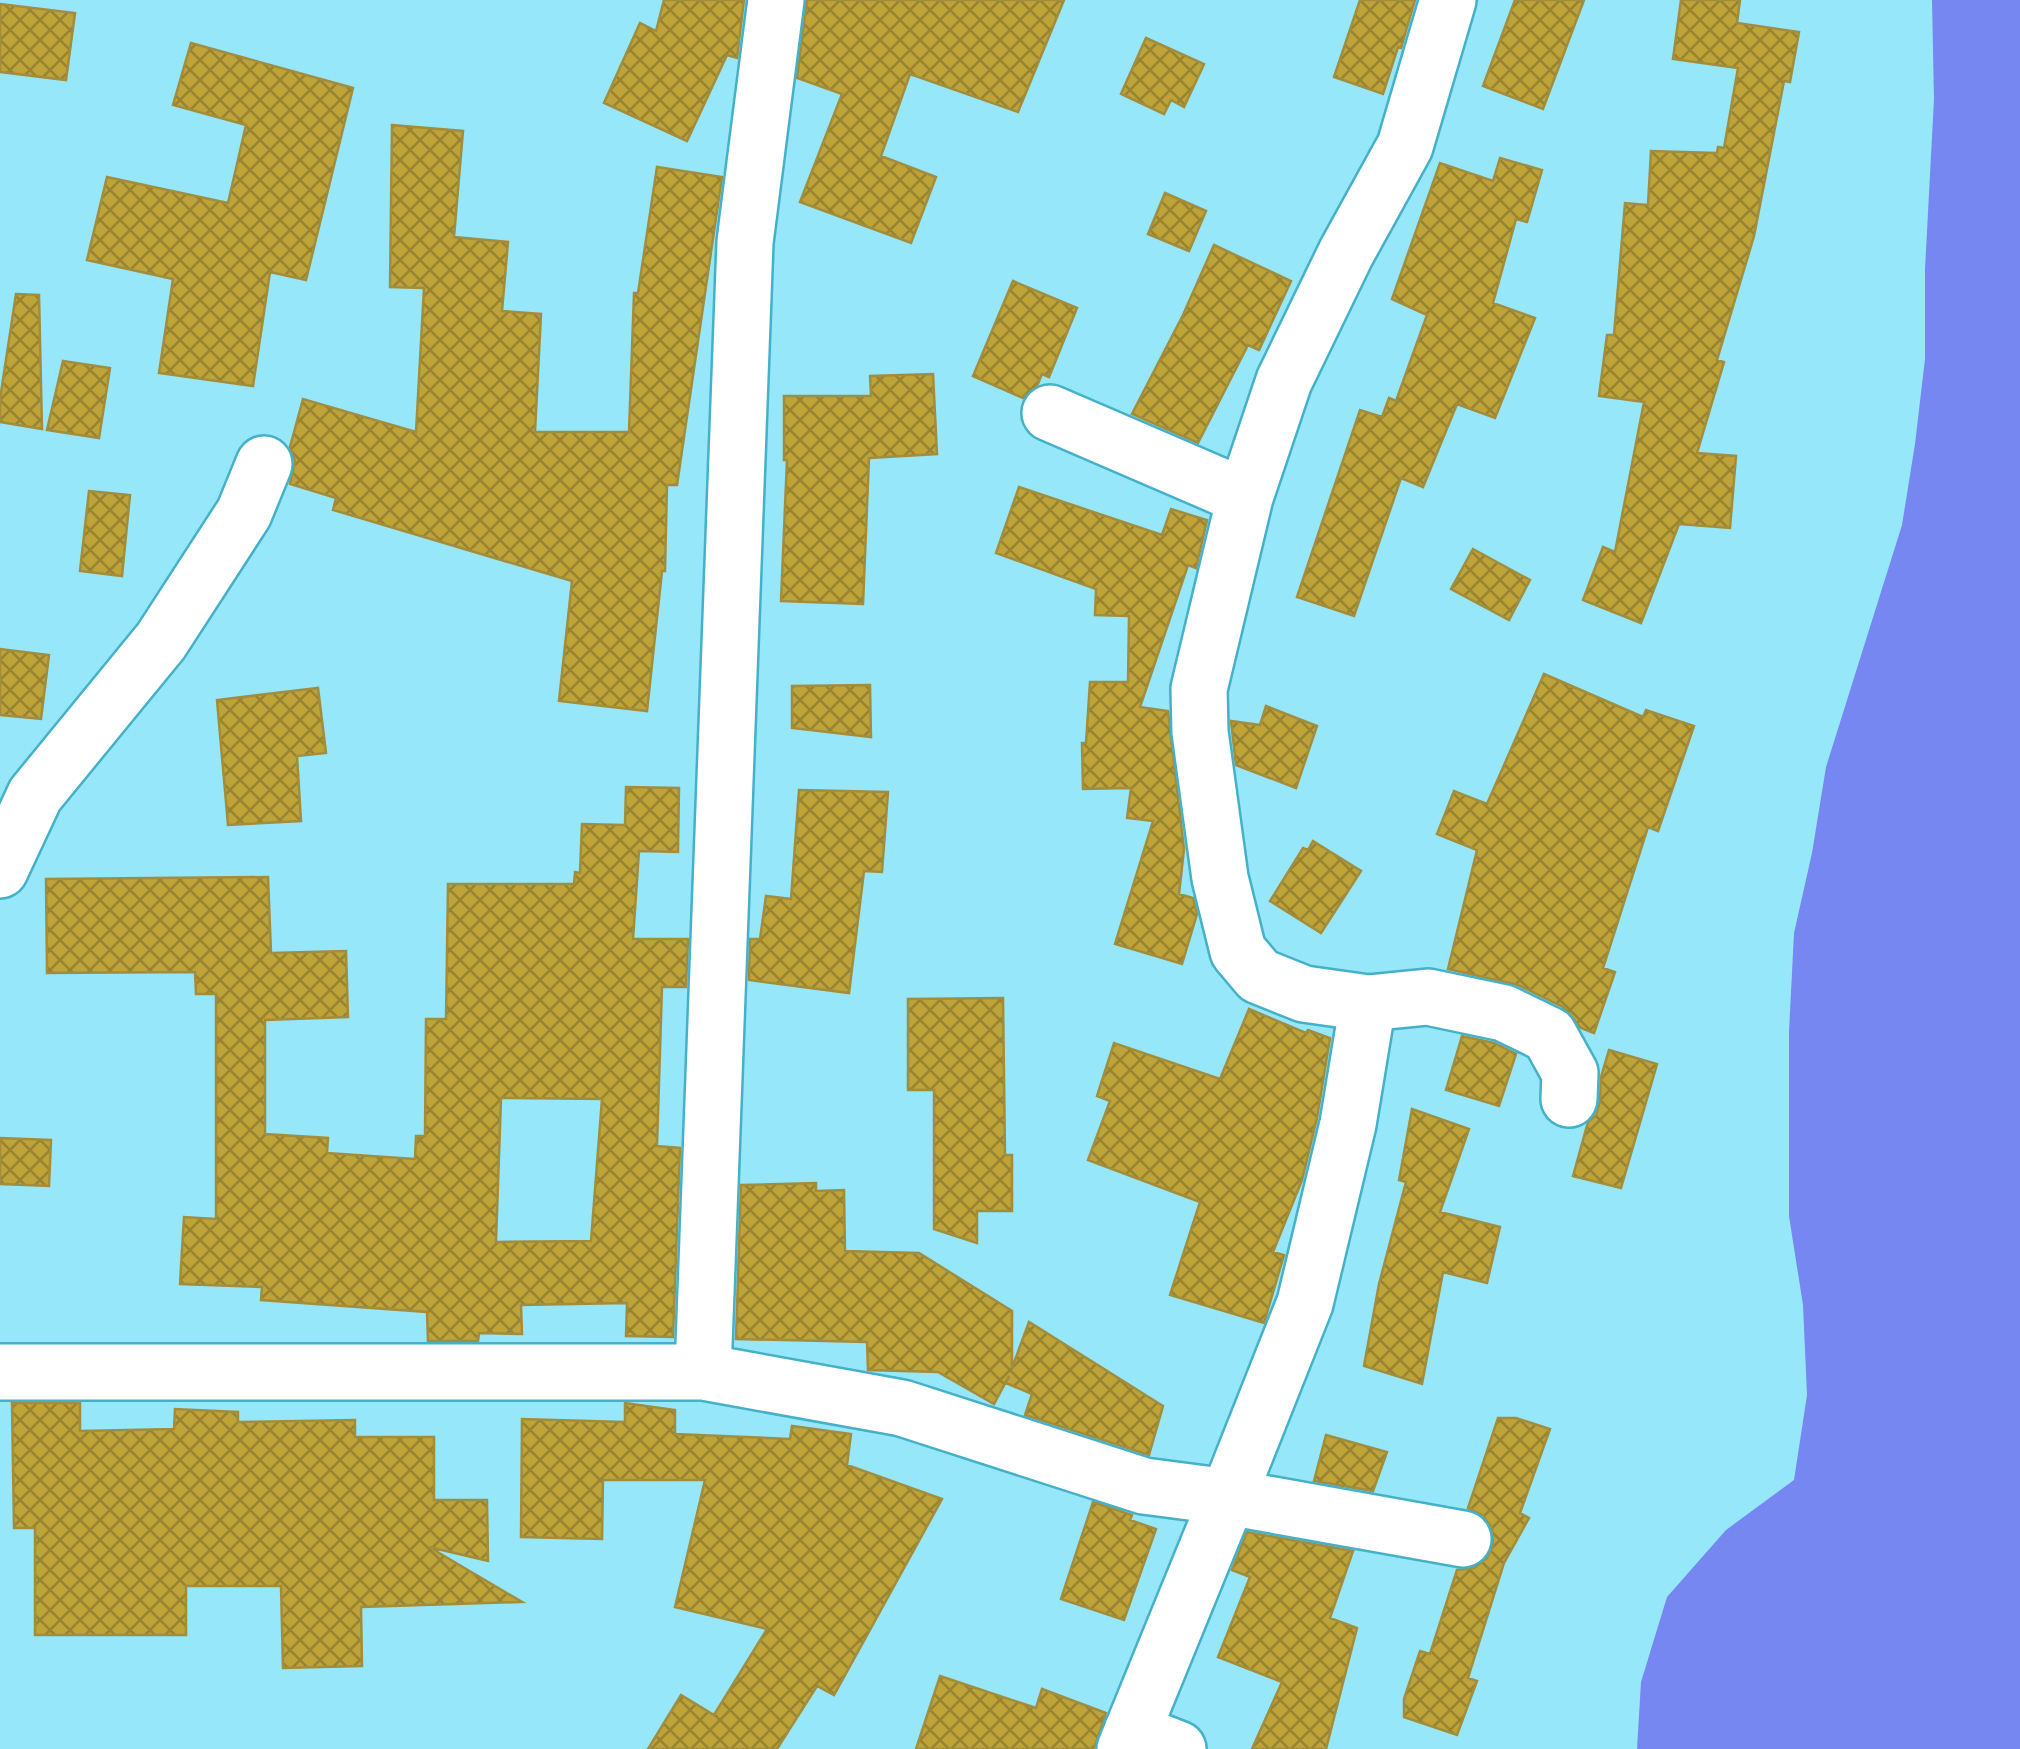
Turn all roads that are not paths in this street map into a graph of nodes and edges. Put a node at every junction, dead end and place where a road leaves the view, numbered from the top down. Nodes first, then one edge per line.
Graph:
1 (776, 0) edge
2 (1448, 0) edge
3 (1050, 414) dead end
4 (264, 464) dead end
5 (1245, 497) junction
6 (0, 870) edge
7 (1368, 1003) junction
8 (1569, 1099) dead end
9 (0, 1372) edge
10 (703, 1372) junction
11 (1228, 1497) junction
12 (1463, 1539) dead end
13 (1145, 1743) edge

1 - 10 street
2 - 5 street
3 - 5 street
4 - 6 street
5 - 7 street
7 - 8 street
7 - 11 street
9 - 10 street
10 - 11 street
11 - 12 street
11 - 13 street

